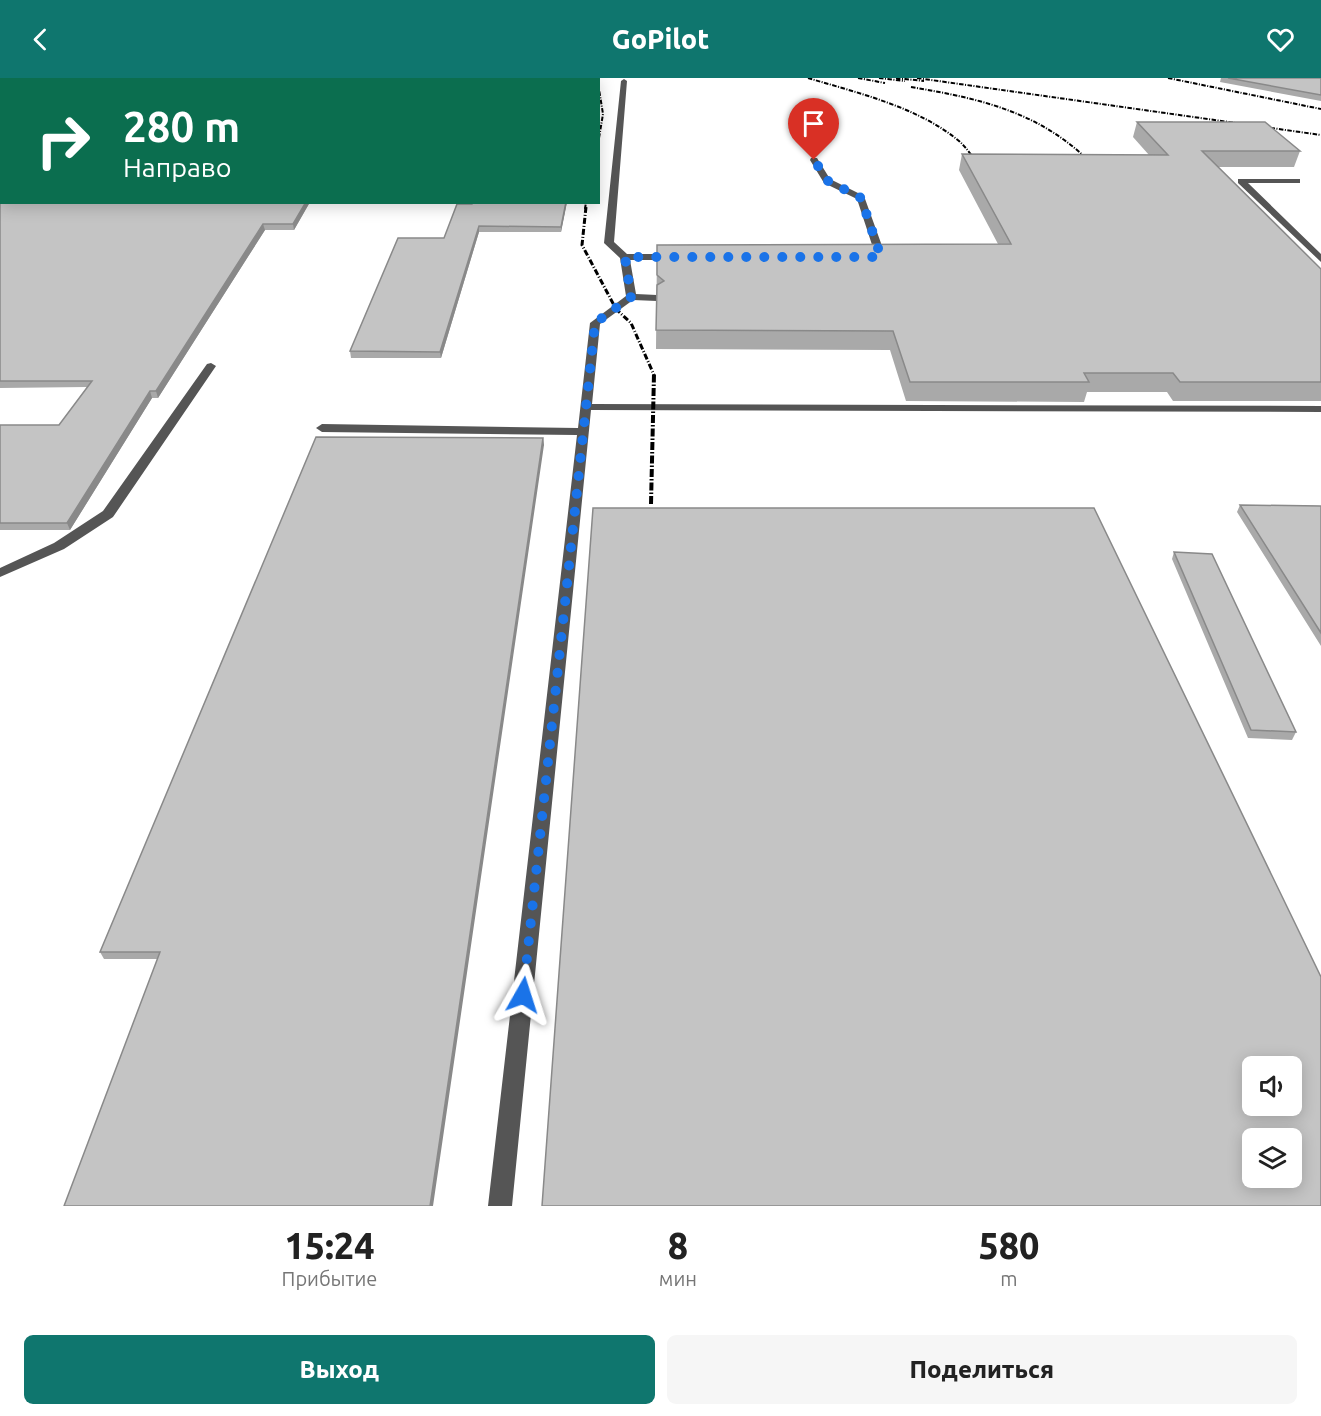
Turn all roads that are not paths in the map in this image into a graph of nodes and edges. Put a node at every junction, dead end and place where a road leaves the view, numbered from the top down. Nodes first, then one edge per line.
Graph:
1 (624, 81) dead end
2 (814, 160) dead end
3 (1297, 181) dead end
4 (625, 257) junction
5 (683, 257) edge
6 (869, 257) edge
7 (881, 257) junction
8 (892, 257) edge
9 (1321, 259) edge
10 (631, 297) junction
11 (657, 298) edge
12 (211, 366) dead end
13 (586, 407) junction
14 (1321, 409) edge
15 (322, 428) dead end
16 (583, 432) junction
17 (0, 573) edge
18 (500, 1206) edge

1 - 4 lane
2 - 7 lane
3 - 9 lane
4 - 5 lane
4 - 10 lane
6 - 7 lane
7 - 8 lane
10 - 11 lane
10 - 13 lane
12 - 17 lane
13 - 14 lane
13 - 16 lane
15 - 16 lane
16 - 18 lane

